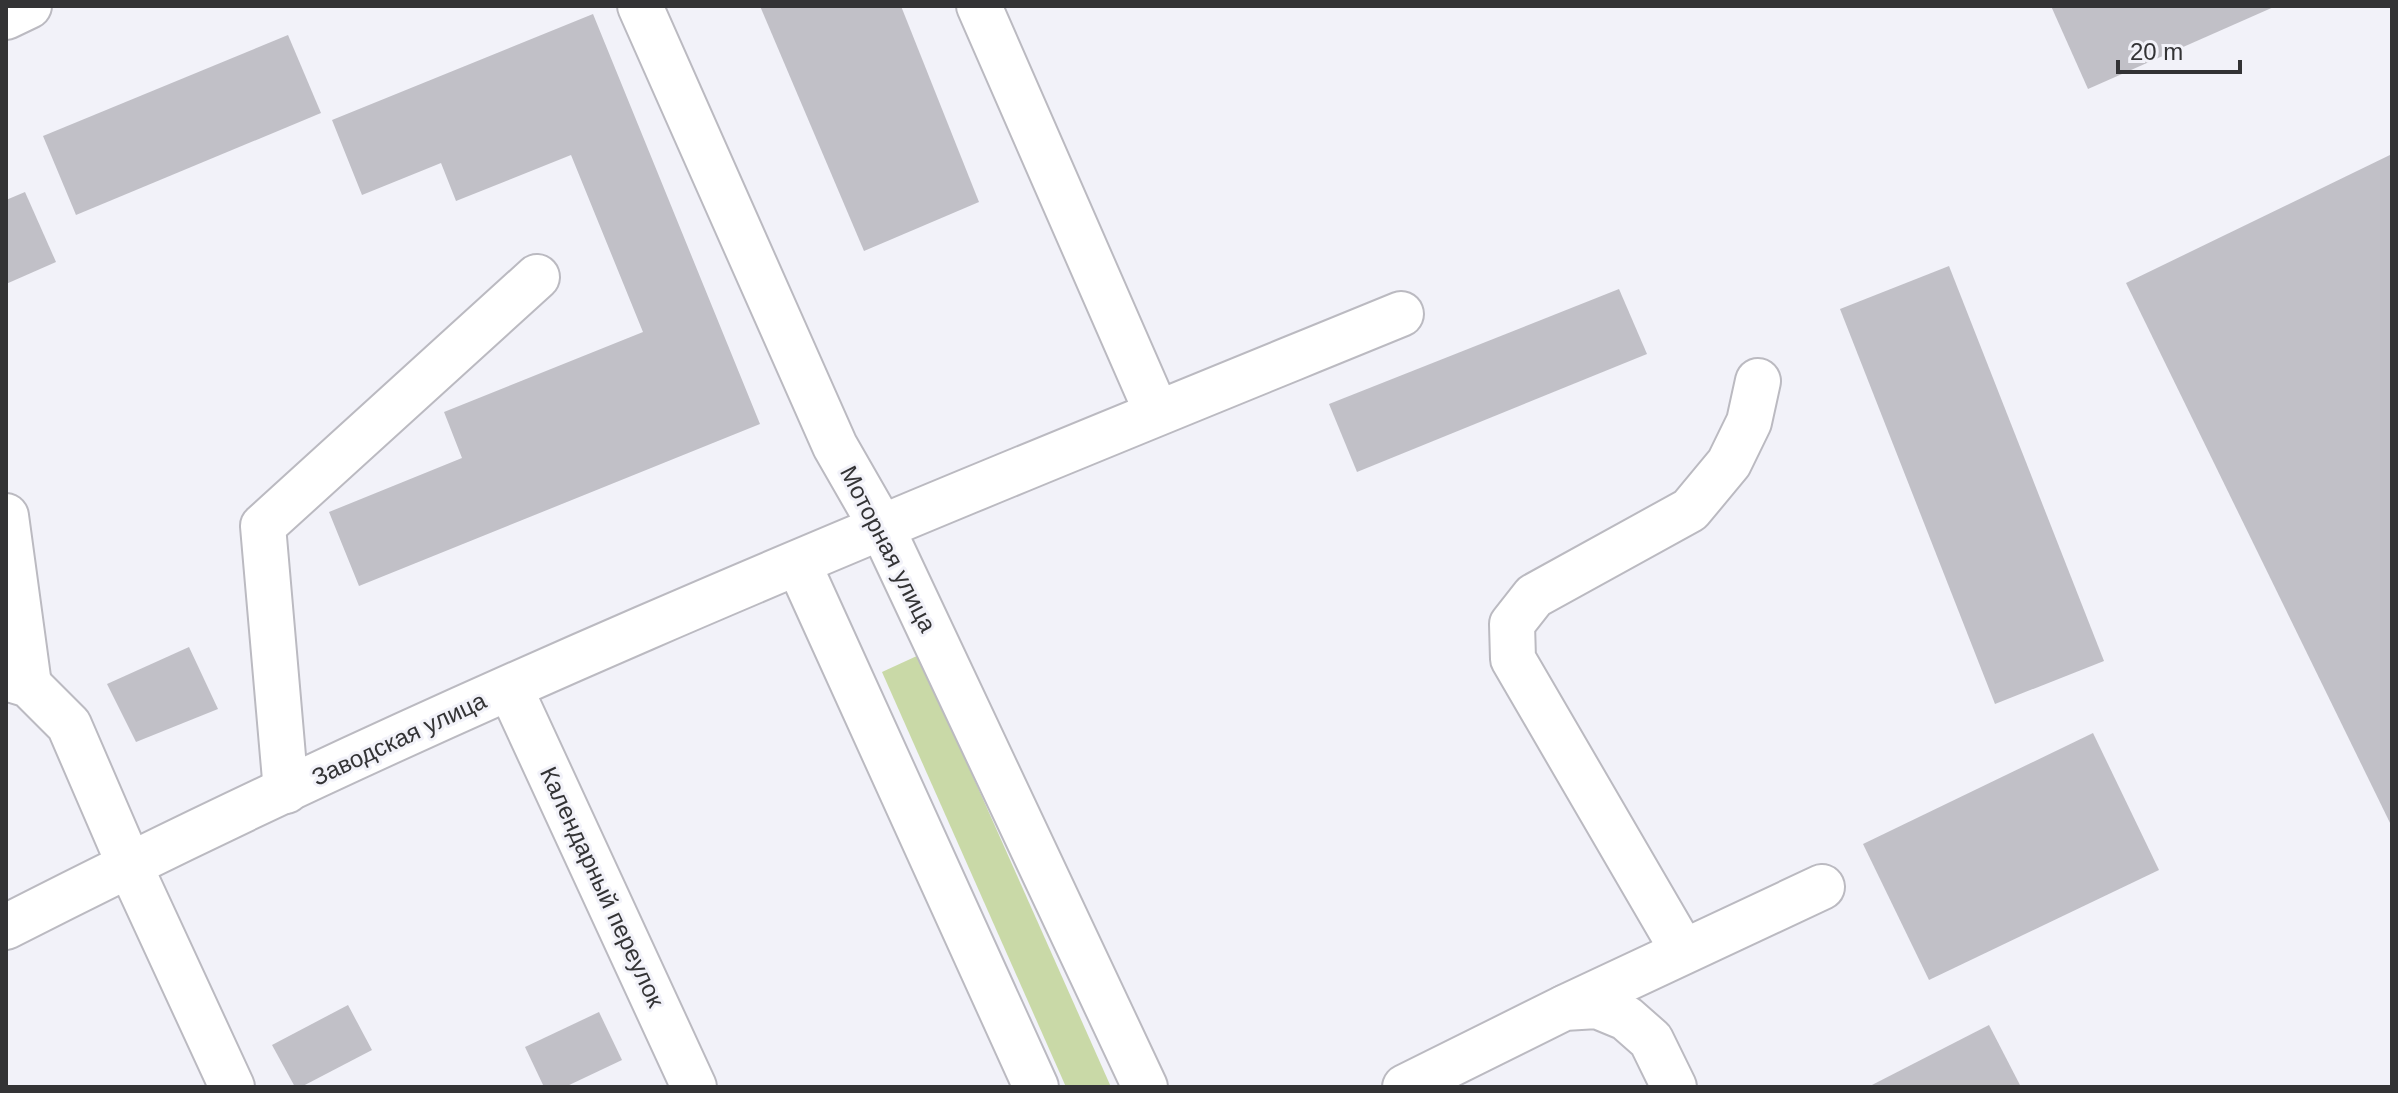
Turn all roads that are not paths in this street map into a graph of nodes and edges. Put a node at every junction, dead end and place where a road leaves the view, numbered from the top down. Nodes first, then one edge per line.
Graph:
1 (29, 6) edge
2 (640, 6) edge
3 (979, 6) edge
4 (6, 17) edge
5 (537, 277) dead end
6 (1401, 314) dead end
7 (1758, 381) dead end
8 (1157, 413) junction
9 (6, 516) edge
10 (882, 528) junction
11 (799, 565) junction
12 (17, 682) edge
13 (510, 688) junction
14 (286, 791) junction
15 (129, 864) junction
16 (1822, 887) dead end
17 (6, 927) edge
18 (1683, 951) junction
19 (1564, 1008) junction
20 (232, 1087) edge
21 (694, 1087) edge
22 (1036, 1087) edge
23 (1145, 1087) edge
24 (1405, 1087) edge
25 (1674, 1087) edge

1 - 4 street
2 - 10 street, Моторная улица
3 - 8 street
5 - 14 street
6 - 8 street, Заводская улица
7 - 18 street
8 - 10 street, Заводская улица
9 - 12 street
10 - 11 street, Заводская улица
10 - 23 street, Моторная улица
11 - 13 street, Заводская улица
11 - 22 street
12 - 15 street
13 - 14 street, Заводская улица
13 - 21 street, Календарный переулок
14 - 15 street, Заводская улица
15 - 17 street, Заводская улица
15 - 20 street
16 - 18 street
18 - 19 street
19 - 24 street
19 - 25 street

